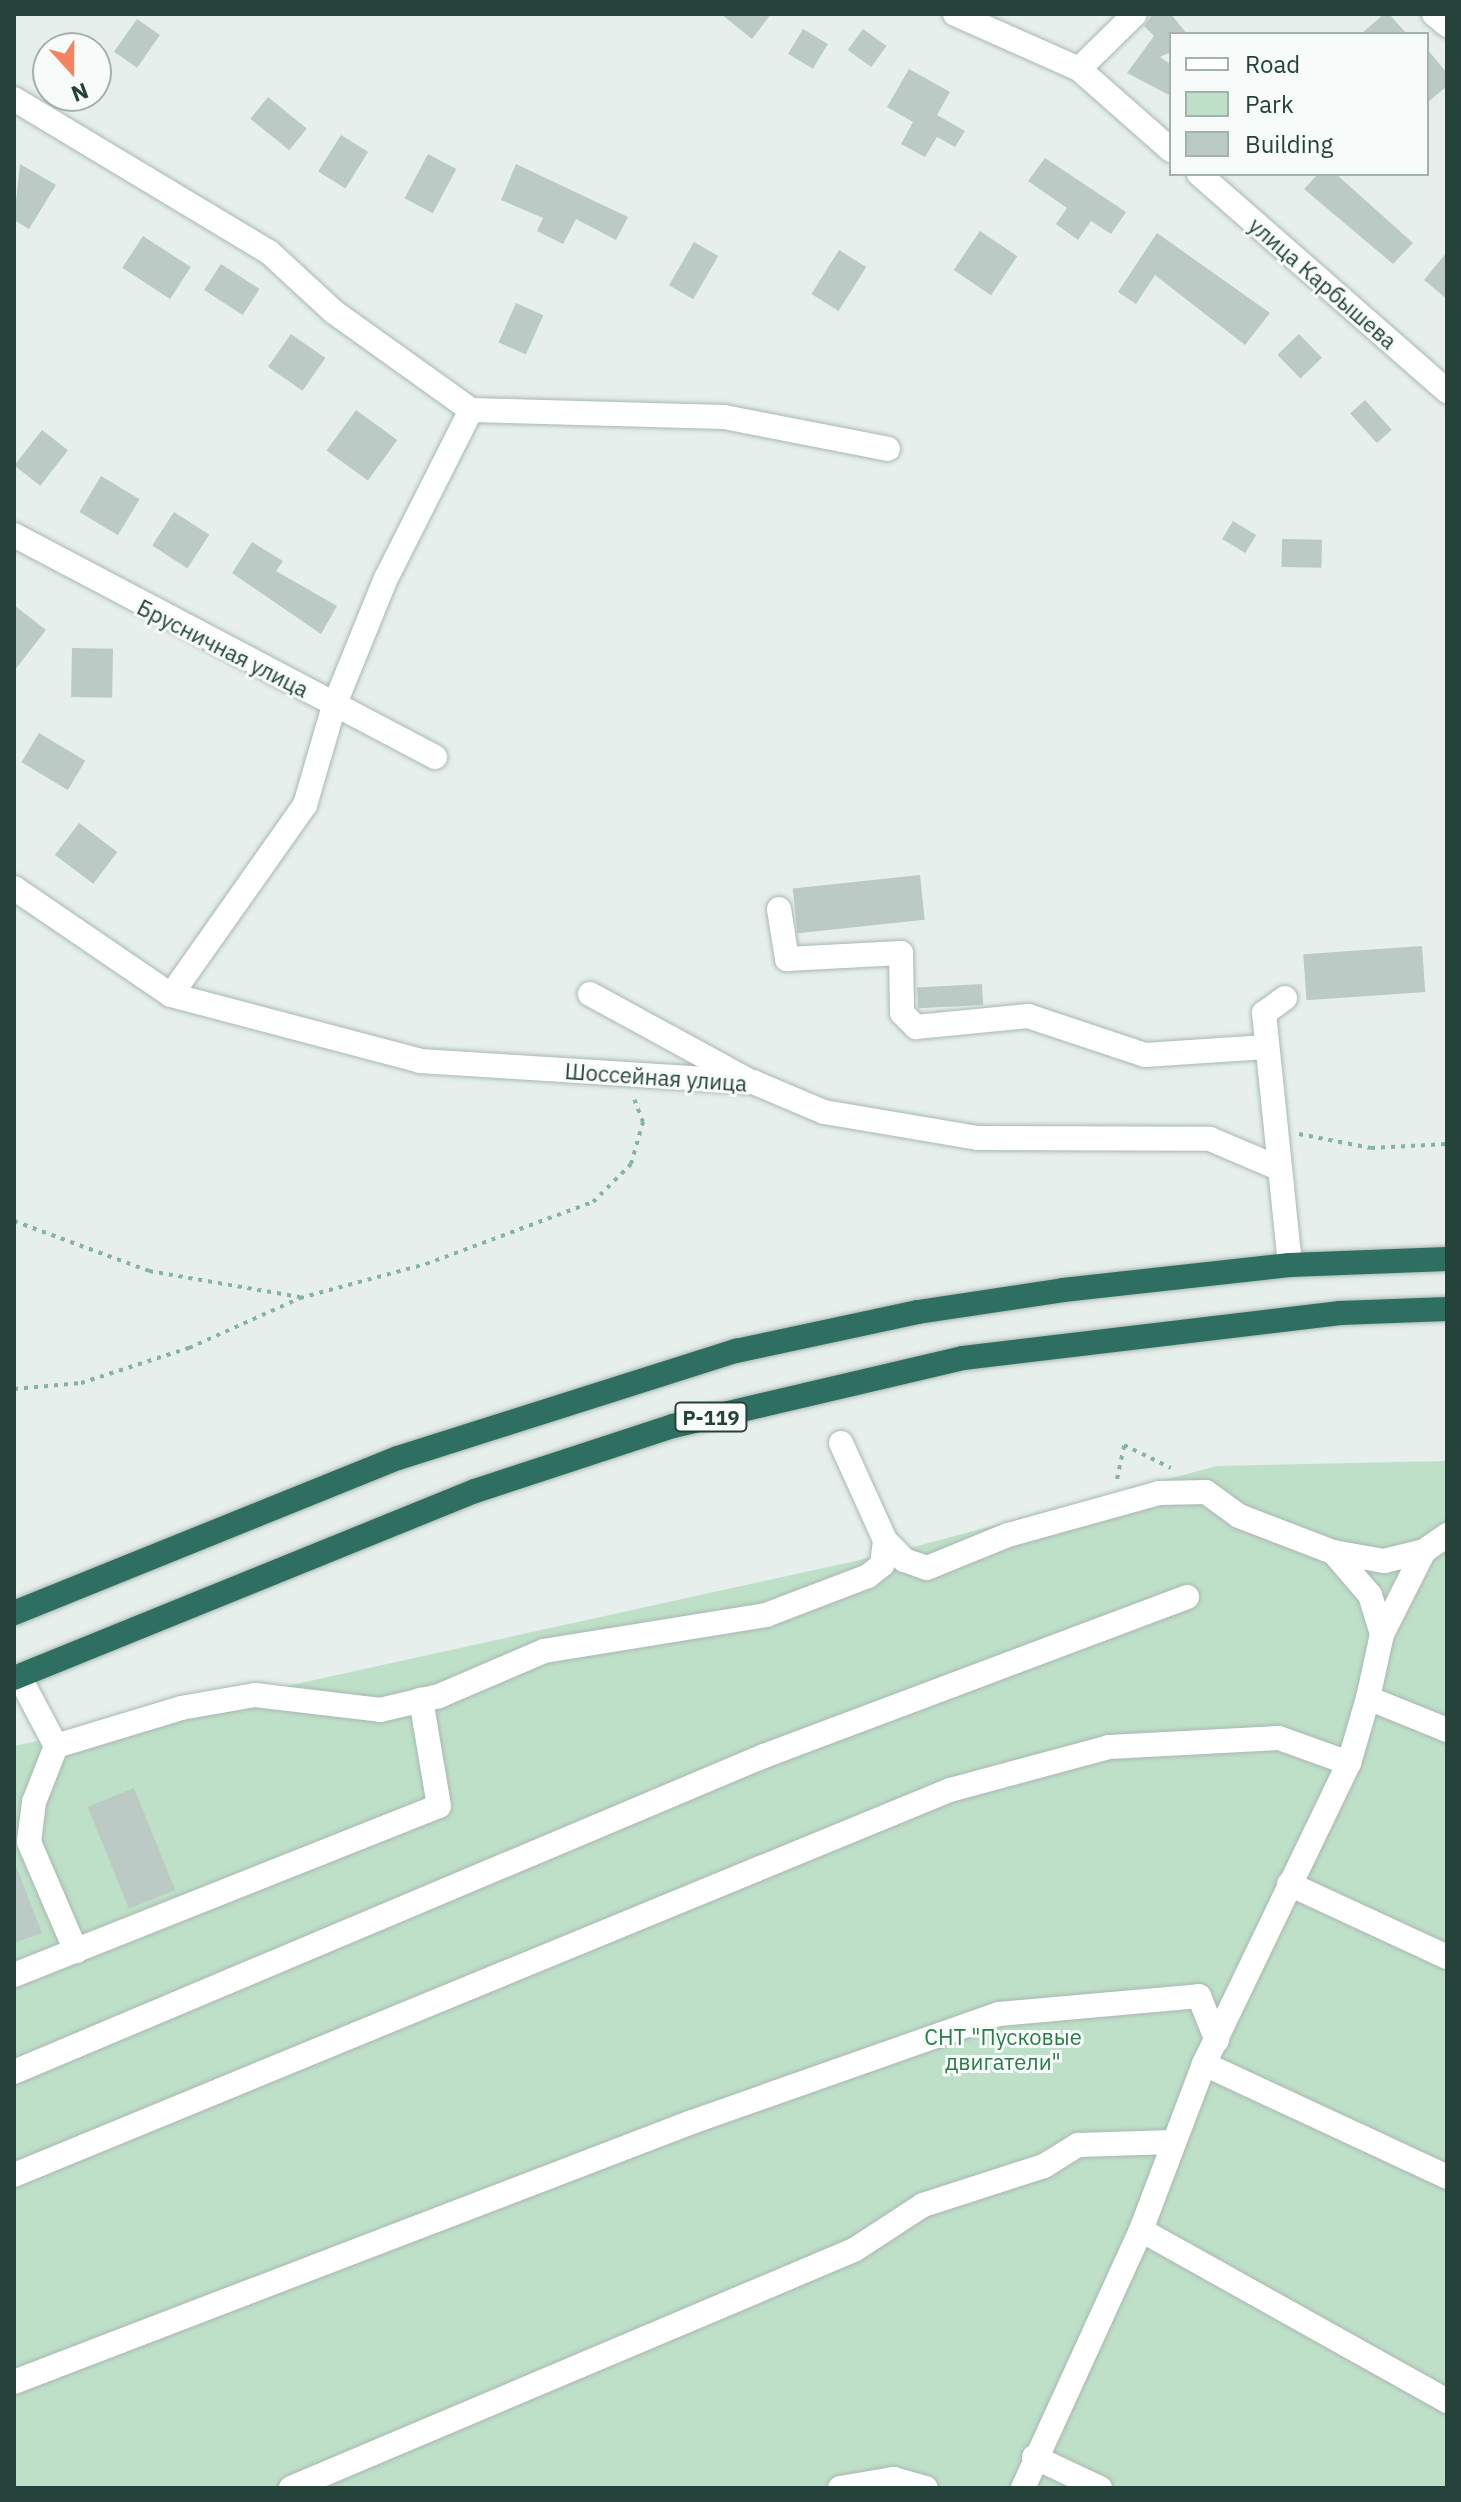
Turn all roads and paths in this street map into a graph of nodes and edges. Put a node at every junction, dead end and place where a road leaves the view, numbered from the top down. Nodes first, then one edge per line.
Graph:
1 (955, 14) edge
2 (1135, 14) edge
3 (1434, 14) edge
4 (1447, 25) edge
5 (1079, 69) junction
6 (14, 99) edge
7 (1169, 148) edge
8 (1201, 176) edge
9 (1447, 391) edge
10 (471, 410) junction
11 (888, 449) dead end
12 (14, 535) edge
13 (334, 706) junction
14 (435, 757) dead end
15 (14, 888) edge
16 (779, 909) dead end
17 (590, 994) dead end
18 (171, 995) junction
19 (1285, 998) dead end
20 (1266, 1047) junction
21 (624, 1074) junction
22 (753, 1082) junction
23 (1274, 1129) junction
24 (1447, 1144) edge
25 (1276, 1167) junction
26 (14, 1221) edge
27 (1447, 1259) edge
28 (1290, 1265) junction
29 (300, 1298) junction
30 (1447, 1309) edge
31 (14, 1389) edge
32 (841, 1443) dead end
33 (1447, 1535) edge
34 (885, 1540) junction
35 (1424, 1551) junction
36 (1333, 1552) junction
37 (1187, 1597) dead end
38 (14, 1613) edge
39 (1382, 1634) junction
40 (17, 1677) edge
41 (1368, 1698) junction
42 (421, 1700) junction
43 (1447, 1730) edge
44 (56, 1746) junction
45 (1349, 1763) junction
46 (1289, 1884) junction
47 (76, 1951) junction
48 (1447, 1957) edge
49 (14, 1975) edge
50 (1217, 2041) junction
51 (1204, 2064) junction
52 (14, 2072) edge
53 (1172, 2142) junction
54 (14, 2175) edge
55 (1447, 2177) edge
56 (1141, 2230) junction
57 (14, 2382) edge
58 (1447, 2401) edge
59 (1034, 2457) junction
60 (291, 2488) edge
61 (840, 2488) edge
62 (926, 2488) edge
63 (1023, 2488) edge
64 (1100, 2488) edge

1 - 5 street
2 - 5 street
3 - 4 street
5 - 7 street
6 - 10 street
8 - 9 street, улица Карбышева
10 - 11 street
10 - 13 street
12 - 13 street, Брусничная улица
13 - 14 street, Брусничная улица
13 - 18 street
15 - 18 street, Шоссейная улица
16 - 20 street
17 - 22 street
18 - 21 street, Шоссейная улица
19 - 20 street
20 - 23 street
21 - 22 street, Шоссейная улица
21 - 29 path
22 - 25 street, Шоссейная улица
23 - 24 path
23 - 25 street
25 - 28 street
26 - 29 path
27 - 28 highway, Р-119
28 - 38 highway, Р-119
29 - 31 path
30 - 40 highway, Р-119
32 - 34 street
33 - 35 street
34 - 36 street
34 - 42 street
35 - 36 street
35 - 39 street
36 - 39 street
37 - 52 street
39 - 41 street
40 - 44 street
41 - 43 street
41 - 45 street
42 - 44 street
42 - 47 street
44 - 47 street
45 - 46 street
45 - 54 street
46 - 48 street
46 - 50 street
47 - 49 street
50 - 51 street
50 - 57 street
51 - 53 street
51 - 55 street
53 - 56 street
53 - 60 street
56 - 58 street
56 - 59 street
59 - 63 street
59 - 64 street
61 - 62 street

